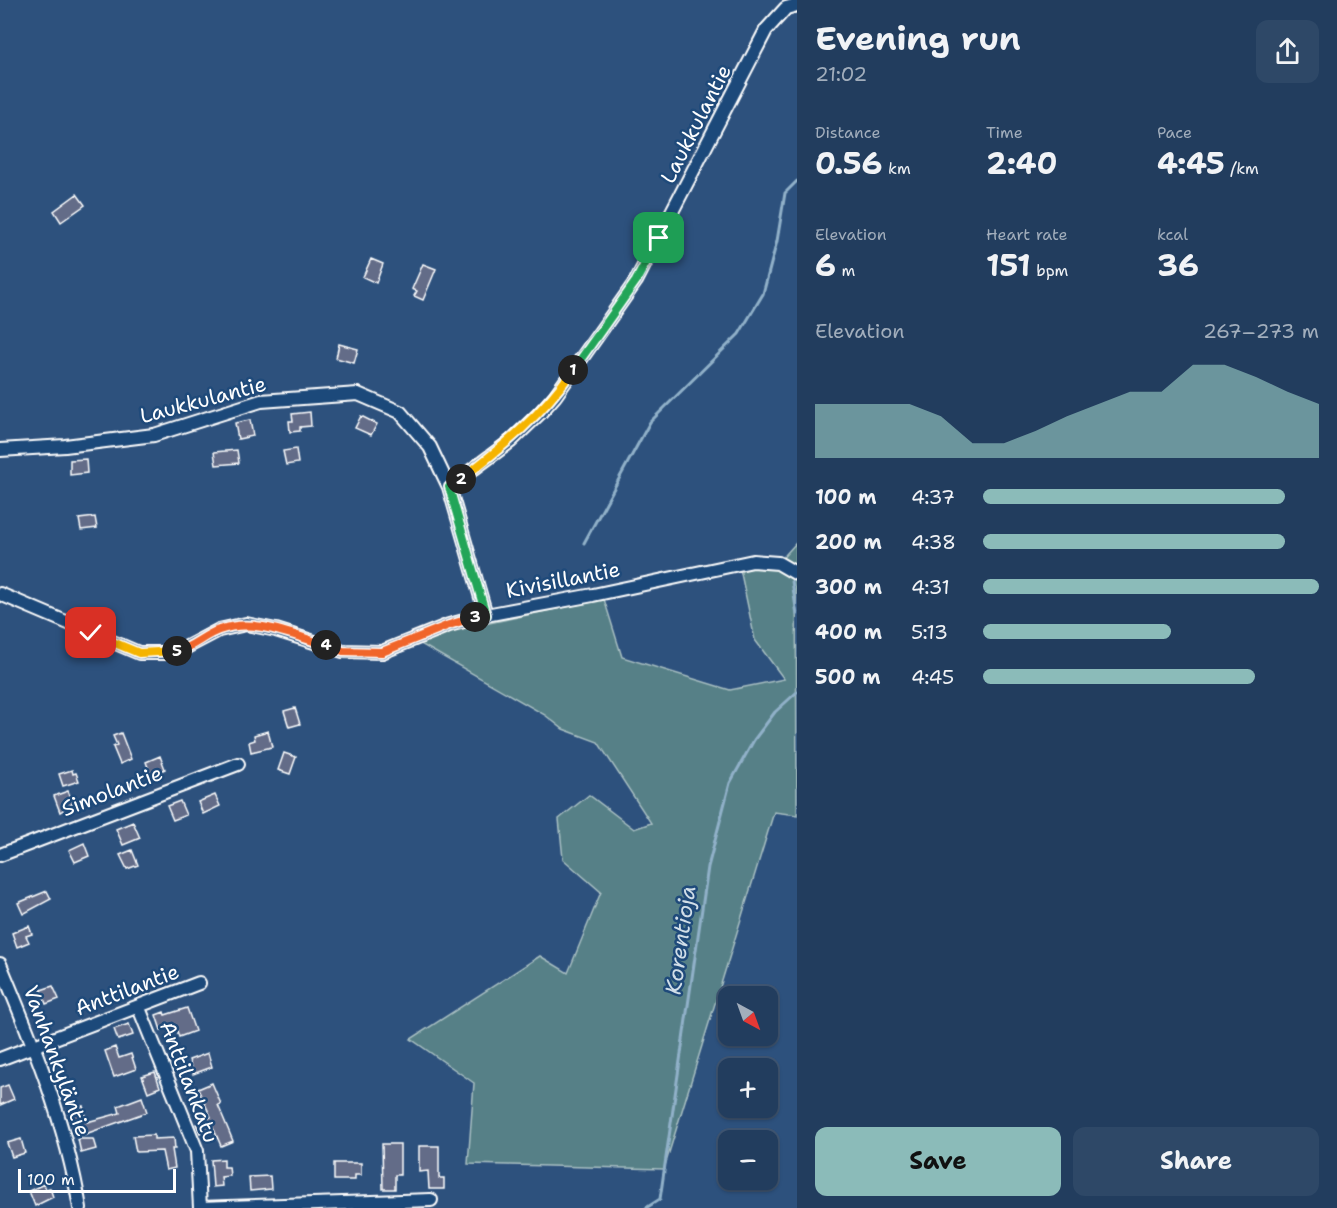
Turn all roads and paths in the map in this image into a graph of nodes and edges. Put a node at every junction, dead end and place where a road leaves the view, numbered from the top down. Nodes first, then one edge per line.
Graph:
1 (797, 4) edge
2 (0, 450) edge
3 (449, 487) junction
4 (796, 573) edge
5 (0, 594) edge
6 (486, 615) junction
7 (238, 764) dead end
8 (0, 855) edge
9 (0, 964) edge
10 (199, 983) dead end
11 (139, 1008) junction
12 (34, 1046) junction
13 (0, 1059) edge
14 (431, 1200) dead end
15 (297, 1206) edge
16 (80, 1208) edge
17 (200, 1208) edge

1 - 3 street, Laukkulantie
2 - 3 street, Laukkulantie
3 - 6 street
4 - 6 street, Kivisillantie
5 - 6 street, Kivisillantie
7 - 8 street, Simolantie
9 - 12 street, Vanhankyläntie
10 - 11 street, Anttilantie
11 - 12 street, Anttilantie
11 - 17 street, Anttilankatu
12 - 13 street, Anttilantie
12 - 16 street, Vanhankyläntie
14 - 15 street
15 - 17 street

